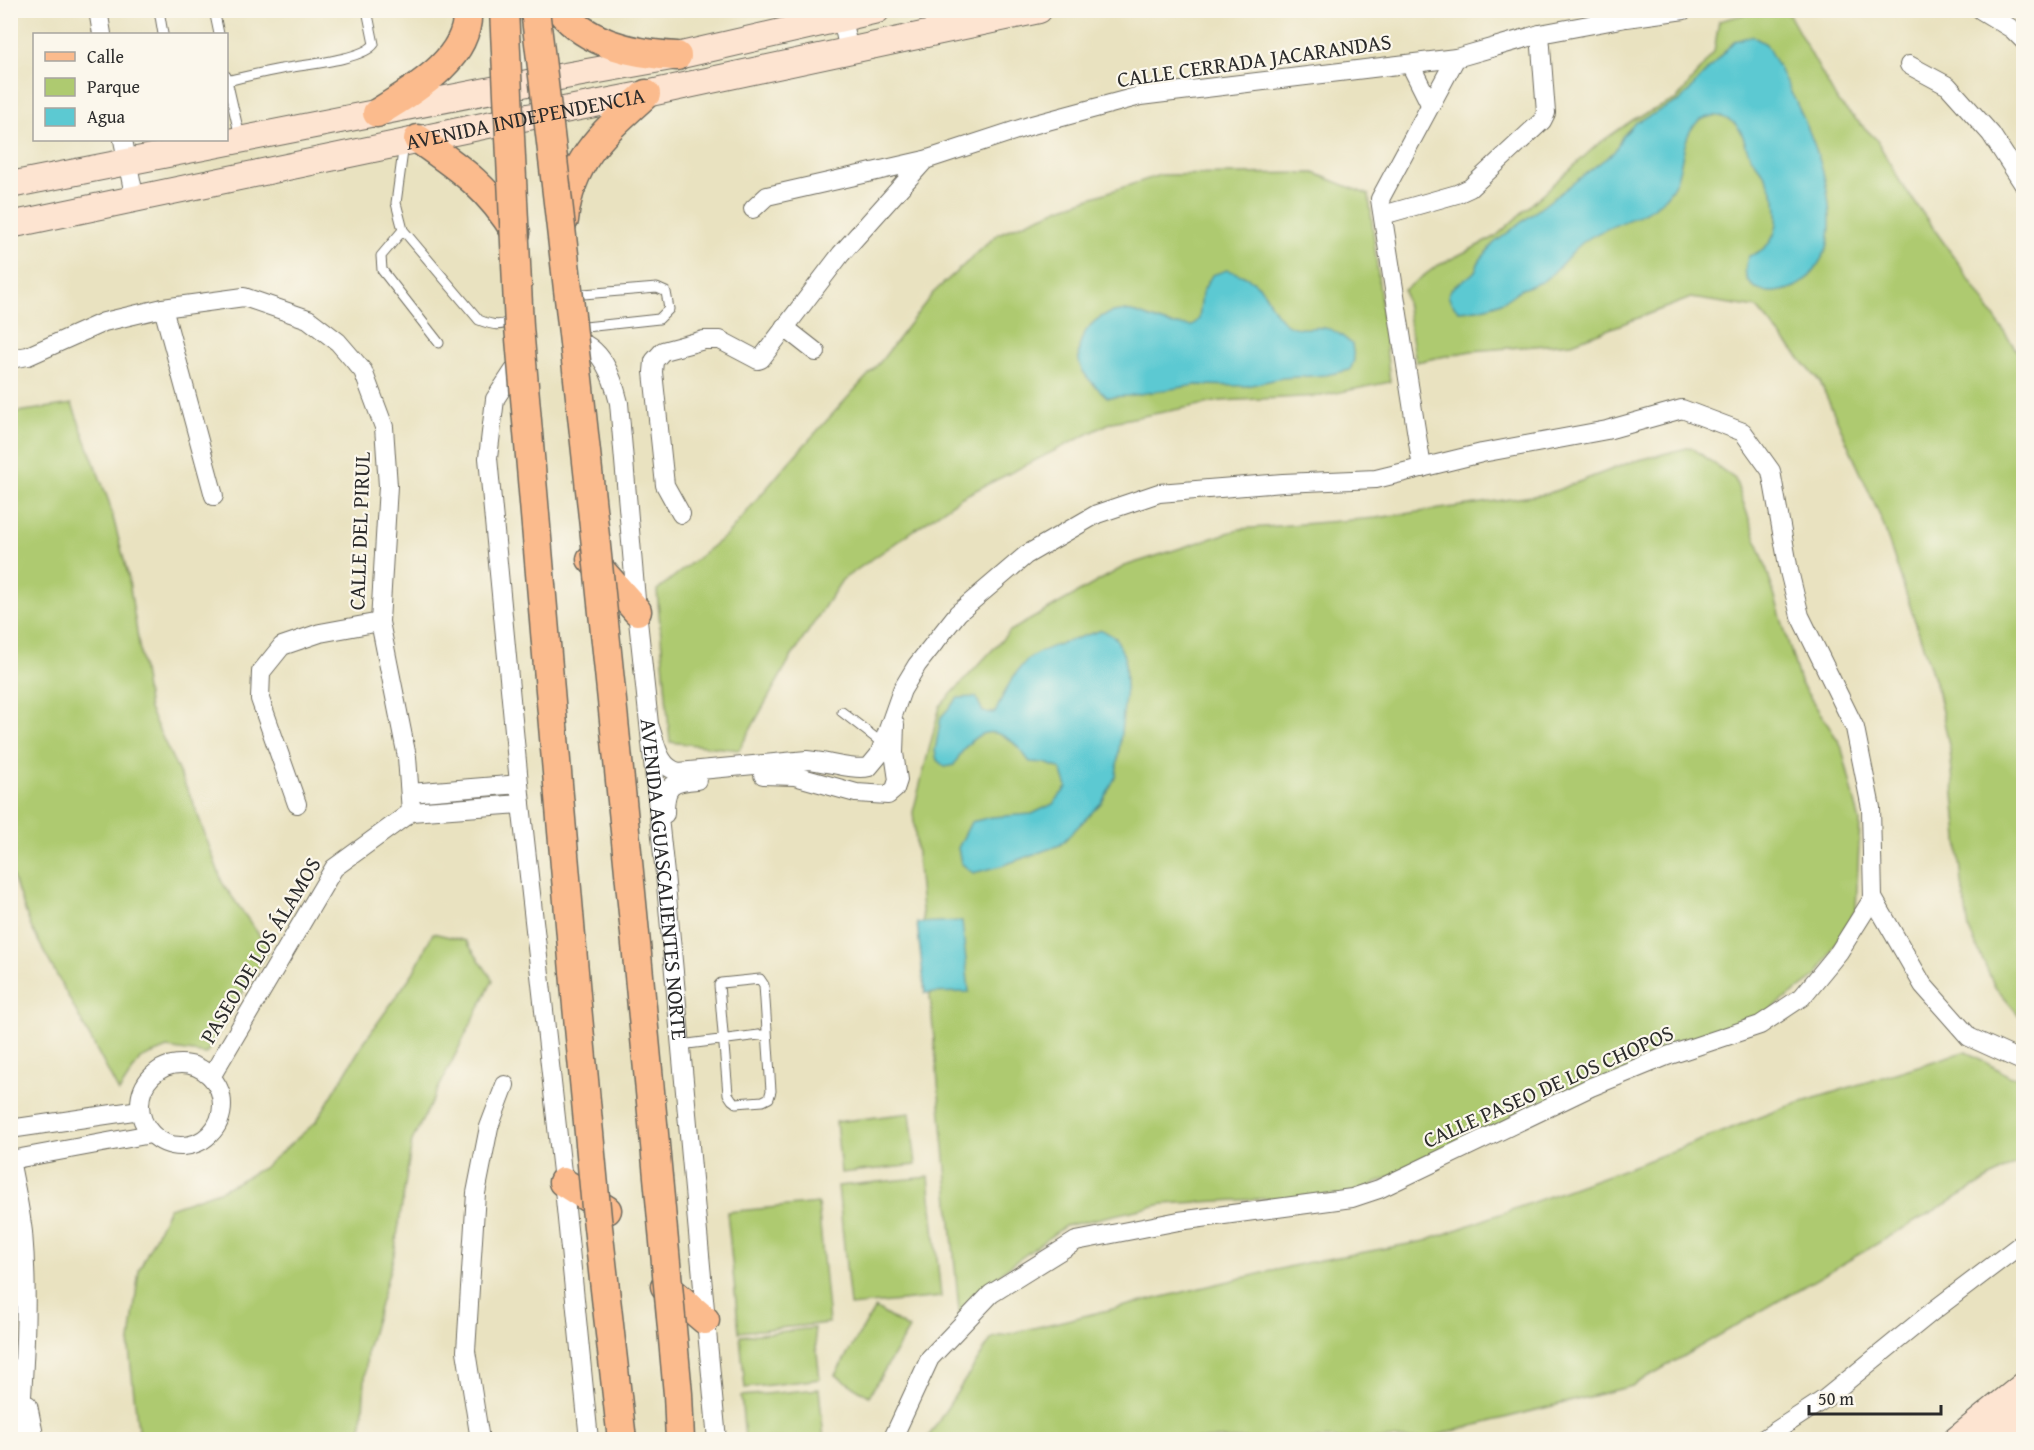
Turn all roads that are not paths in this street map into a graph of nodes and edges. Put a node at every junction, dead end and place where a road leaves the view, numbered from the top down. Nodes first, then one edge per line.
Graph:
1 (98, 10) edge
2 (159, 10) edge
3 (214, 10) edge
4 (367, 10) edge
5 (467, 10) edge
6 (492, 10) edge
7 (504, 10) edge
8 (535, 10) edge
9 (542, 10) edge
10 (549, 10) edge
11 (560, 10) edge
12 (877, 10) edge
13 (1684, 10) edge
14 (1981, 10) edge
15 (1033, 11) edge
16 (841, 14) edge
17 (2020, 32) edge
18 (102, 33) edge
19 (163, 33) edge
20 (219, 33) edge
21 (1540, 34) junction
22 (849, 51) junction
23 (677, 56) junction
24 (1456, 58) junction
25 (1410, 64) junction
26 (1909, 65) dead end
27 (228, 79) edge
28 (548, 79) junction
29 (228, 83) edge
30 (501, 89) junction
31 (646, 94) junction
32 (1430, 104) junction
33 (550, 112) junction
34 (377, 113) junction
35 (502, 122) junction
36 (241, 140) junction
37 (411, 141) junction
38 (125, 151) edge
39 (925, 160) junction
40 (10, 185) edge
41 (2024, 185) edge
42 (135, 200) junction
43 (753, 208) dead end
44 (1383, 215) junction
45 (10, 225) edge
46 (563, 226) junction
47 (403, 230) junction
48 (516, 233) junction
49 (571, 295) junction
50 (163, 308) junction
51 (522, 315) junction
52 (784, 327) junction
53 (573, 334) junction
54 (439, 343) dead end
55 (526, 351) junction
56 (816, 352) dead end
57 (10, 359) edge
58 (1422, 468) junction
59 (214, 496) dead end
60 (681, 514) dead end
61 (591, 559) junction
62 (637, 611) junction
63 (380, 622) junction
64 (895, 707) junction
65 (842, 712) dead end
66 (650, 728) junction
67 (882, 743) junction
68 (519, 784) junction
69 (410, 793) junction
70 (297, 804) dead end
71 (521, 804) junction
72 (411, 812) junction
73 (665, 874) junction
74 (1873, 898) junction
75 (768, 1034) junction
76 (723, 1040) junction
77 (680, 1046) junction
78 (2024, 1062) edge
79 (211, 1077) junction
80 (505, 1085) dead end
81 (140, 1110) junction
82 (10, 1129) edge
83 (152, 1134) junction
84 (11, 1160) edge
85 (563, 1182) junction
86 (607, 1210) junction
87 (2024, 1242) edge
88 (665, 1286) junction
89 (705, 1320) junction
90 (24, 1383) junction
91 (2024, 1385) edge
92 (2024, 1414) edge
93 (20, 1440) edge
94 (35, 1440) edge
95 (480, 1440) edge
96 (589, 1440) edge
97 (622, 1440) edge
98 (629, 1440) edge
99 (679, 1440) edge
100 (717, 1440) edge
101 (892, 1440) edge
102 (1762, 1440) edge
103 (1956, 1440) edge
104 (1994, 1440) edge

1 - 18 street
2 - 19 lane
3 - 20 lane
4 - 27 lane
5 - 34 main road
6 - 30 main road
7 - 97 main road, bridge
8 - 46 main road, bridge
9 - 28 main road, AVENIDA AGUASCALIENTES NORTE
10 - 46 main road
11 - 23 main road
12 - 16 main road, AVENIDA INDEPENDENCIA
13 - 21 street
14 - 17 street
15 - 22 main road, AVENIDA INDEPENDENCIA
16 - 22 street
16 - 23 main road, AVENIDA INDEPENDENCIA
21 - 24 street
21 - 44 street
22 - 31 main road, AVENIDA INDEPENDENCIA
23 - 28 main road, AVENIDA INDEPENDENCIA
24 - 25 street, CALLE CERRADA JACARANDAS
24 - 32 street
25 - 32 street
25 - 39 street, CALLE CERRADA JACARANDAS
26 - 41 street
28 - 30 main road, AVENIDA INDEPENDENCIA
28 - 33 main road, AVENIDA AGUASCALIENTES NORTE
29 - 36 lane
30 - 34 main road, AVENIDA INDEPENDENCIA
30 - 35 main road
31 - 33 main road, AVENIDA INDEPENDENCIA
31 - 46 main road
32 - 44 street
33 - 35 main road, AVENIDA INDEPENDENCIA
33 - 46 main road, AVENIDA AGUASCALIENTES NORTE
34 - 36 main road, AVENIDA INDEPENDENCIA
35 - 37 main road, AVENIDA INDEPENDENCIA
35 - 48 main road
36 - 38 main road, AVENIDA INDEPENDENCIA
37 - 42 main road, AVENIDA INDEPENDENCIA
37 - 47 lane
37 - 48 main road
38 - 40 main road, AVENIDA INDEPENDENCIA
38 - 42 street
39 - 43 street, CALLE CERRADA JACARANDAS
39 - 52 street
42 - 45 main road, AVENIDA INDEPENDENCIA
44 - 58 street
46 - 49 main road, AVENIDA AGUASCALIENTES NORTE
46 - 99 main road, bridge
47 - 51 lane
47 - 54 lane
48 - 51 main road
49 - 53 main road, AVENIDA AGUASCALIENTES NORTE
49 - 53 lane
50 - 57 street, CALLE DEL PIRUL
50 - 59 street
50 - 63 street, CALLE DEL PIRUL
51 - 55 main road
52 - 56 street
52 - 60 street
53 - 61 main road, AVENIDA AGUASCALIENTES NORTE
53 - 62 street, AVENIDA AGUASCALIENTES NORTE
55 - 68 street
55 - 86 main road
58 - 64 street
58 - 74 street
61 - 62 main road
61 - 88 main road, AVENIDA AGUASCALIENTES NORTE
62 - 66 street, AVENIDA AGUASCALIENTES NORTE
63 - 69 street, CALLE DEL PIRUL
63 - 70 street
64 - 67 street
64 - 73 street
65 - 67 lane
66 - 67 street
66 - 73 street, AVENIDA AGUASCALIENTES NORTE
68 - 69 street
68 - 71 street
69 - 72 street, CALLE DEL PIRUL
71 - 72 street
71 - 85 street
72 - 79 street, PASEO DE LOS ÁLAMOS
73 - 77 street, AVENIDA AGUASCALIENTES NORTE
74 - 78 street
74 - 101 street, CALLE PASEO DE LOS CHOPOS
75 - 76 lane
75 - 76 lane
75 - 76 lane
76 - 77 lane
77 - 89 street, AVENIDA AGUASCALIENTES NORTE
79 - 81 street, PASEO DE LOS ÁLAMOS
79 - 83 street, PASEO DE LOS ÁLAMOS
80 - 95 street
81 - 82 street
81 - 83 street
83 - 84 street
84 - 90 street
85 - 86 main road
85 - 96 street
86 - 98 main road
87 - 102 street
88 - 89 main road
88 - 99 main road, AVENIDA AGUASCALIENTES NORTE
89 - 100 street, AVENIDA AGUASCALIENTES NORTE
90 - 93 street
90 - 94 street
91 - 103 main road
92 - 104 main road

